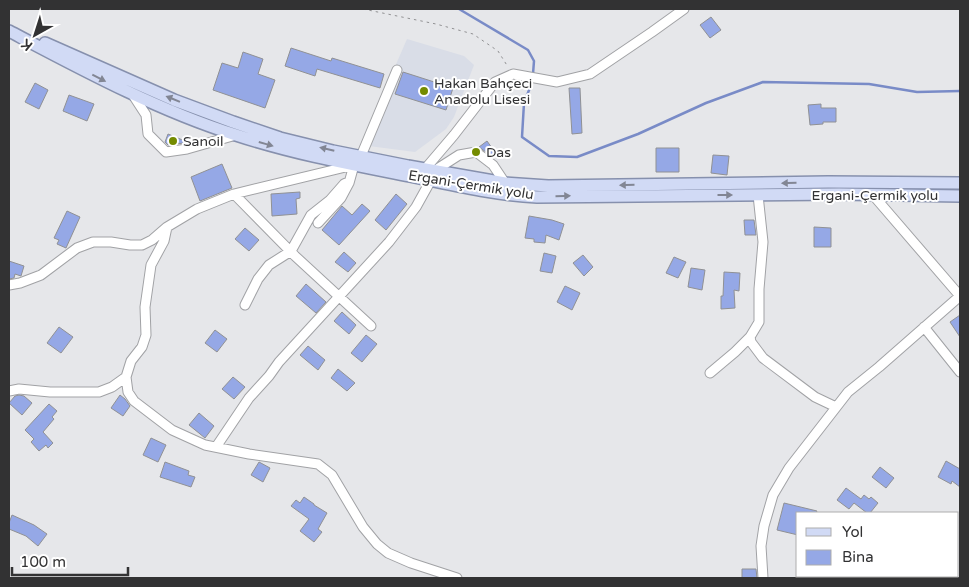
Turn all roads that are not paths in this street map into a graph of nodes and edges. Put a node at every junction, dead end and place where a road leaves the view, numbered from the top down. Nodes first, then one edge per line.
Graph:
1 (684, 9) edge
2 (9, 30) edge
3 (397, 70) dead end
4 (133, 95) junction
5 (236, 135) junction
6 (358, 161) junction
7 (430, 173) junction
8 (349, 183) junction
9 (505, 183) junction
10 (960, 183) edge
11 (234, 194) junction
12 (758, 195) junction
13 (873, 195) junction
14 (960, 196) edge
15 (318, 223) dead end
16 (167, 228) junction
17 (291, 251) junction
18 (9, 285) edge
19 (339, 296) junction
20 (960, 296) edge
21 (245, 305) dead end
22 (371, 326) dead end
23 (924, 328) junction
24 (750, 337) junction
25 (960, 372) edge
26 (710, 373) dead end
27 (126, 377) junction
28 (9, 391) edge
29 (836, 407) junction
30 (216, 447) junction
31 (457, 578) edge
32 (764, 578) edge

1 - 7 street
2 -> 4 main road, Ergani-Çermik yolu
6 -> 2 main road, Ergani-Çermik yolu
3 - 6 street
4 - 5 main road, Ergani-Çermik yolu
4 - 5 street
5 -> 6 main road, Ergani-Çermik yolu
6 - 7 main road, Ergani-Çermik yolu
6 - 8 street
6 - 11 street
7 - 9 main road, Ergani-Çermik yolu
7 - 9 street
7 -> 12 main road, Ergani-Çermik yolu
7 - 19 street
8 - 15 street
8 - 17 street
10 -> 9 main road, Ergani-Çermik yolu
11 - 16 street
11 - 17 street
12 - 13 main road, Ergani-Çermik yolu
12 - 24 street
13 - 14 main road, Ergani-Çermik yolu
13 - 20 street
16 - 18 street
16 - 27 street
17 - 19 street
17 - 21 street
19 - 22 street
19 - 30 street
20 - 23 street
23 - 25 street
23 - 29 street
24 - 26 street
24 - 29 street
27 - 28 street
27 - 30 street
29 - 32 street
30 - 31 street

